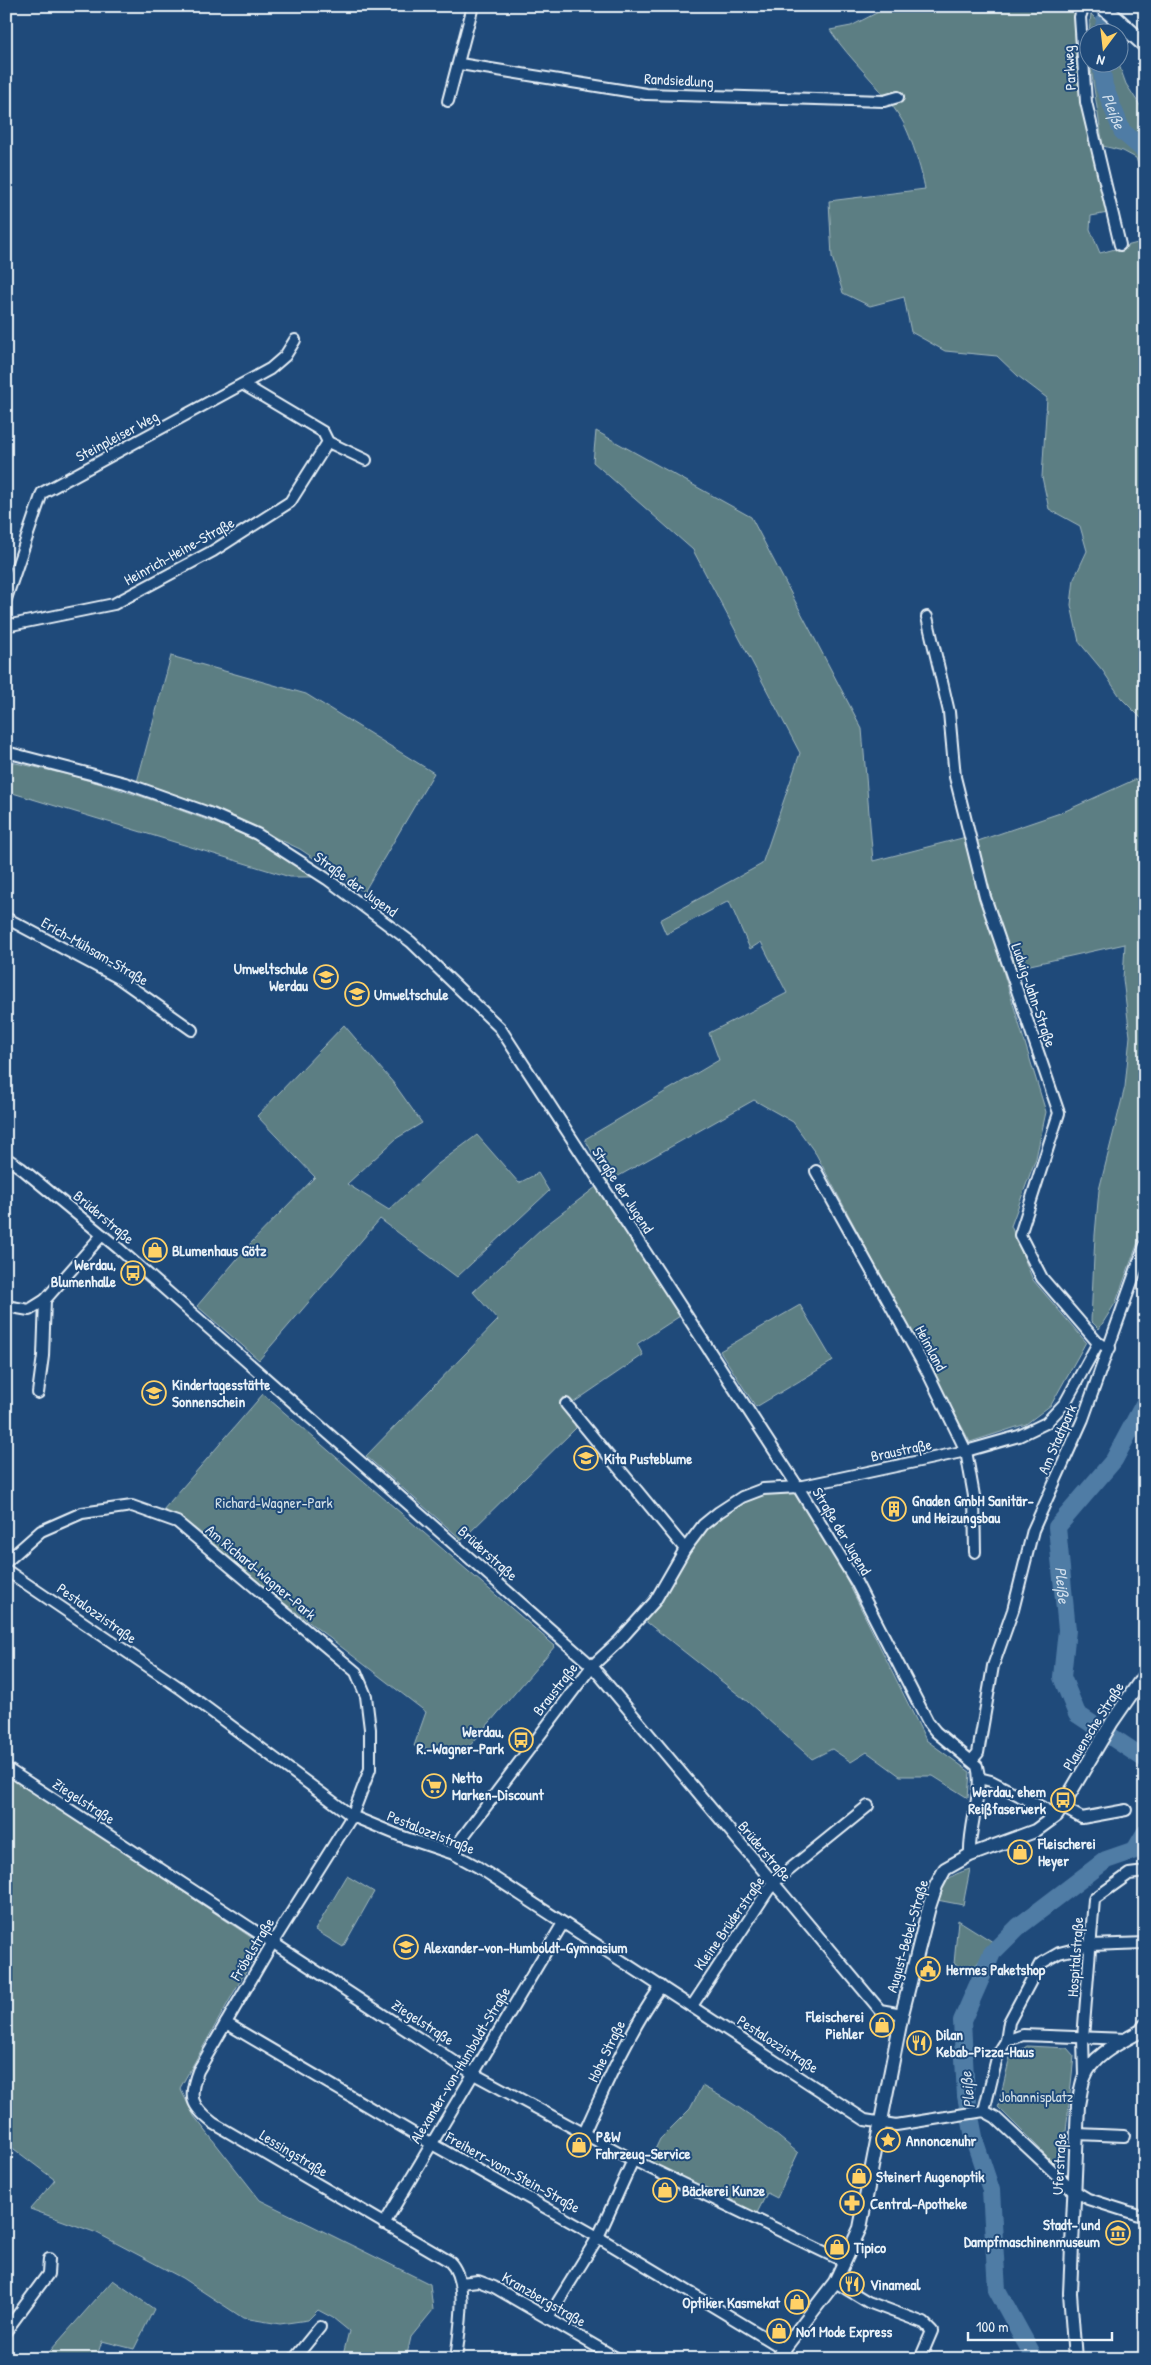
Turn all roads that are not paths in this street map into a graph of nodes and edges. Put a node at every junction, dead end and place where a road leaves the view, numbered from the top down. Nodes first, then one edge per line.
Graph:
1 (473, 6) edge
2 (1084, 6) edge
3 (1102, 6) edge
4 (1145, 45) edge
5 (460, 64) junction
6 (898, 97) dead end
7 (448, 101) dead end
8 (1120, 245) dead end
9 (295, 340) dead end
10 (244, 385) junction
11 (328, 442) junction
12 (366, 460) dead end
13 (6, 599) edge
14 (927, 617) dead end
15 (6, 626) edge
16 (6, 752) edge
17 (6, 918) edge
18 (192, 1030) dead end
19 (6, 1158) edge
20 (816, 1171) dead end
21 (102, 1235) junction
22 (1145, 1246) edge
23 (45, 1300) junction
24 (6, 1306) edge
25 (1098, 1343) junction
26 (1110, 1348) junction
27 (38, 1393) dead end
28 (566, 1404) dead end
29 (966, 1451) junction
30 (798, 1487) junction
31 (685, 1549) junction
32 (975, 1552) dead end
33 (6, 1562) edge
34 (6, 1570) edge
35 (592, 1666) junction
36 (1145, 1674) edge
37 (972, 1760) junction
38 (6, 1768) edge
39 (979, 1778) junction
40 (868, 1806) dead end
41 (1126, 1810) dead end
42 (1060, 1811) junction
43 (352, 1816) junction
44 (454, 1854) junction
45 (970, 1855) junction
46 (1145, 1872) edge
47 (773, 1883) junction
48 (563, 1923) junction
49 (273, 1942) junction
50 (1145, 1943) edge
51 (1091, 1945) junction
52 (661, 1986) junction
53 (692, 2006) junction
54 (902, 2014) junction
55 (226, 2023) junction
56 (1143, 2029) edge
57 (1084, 2038) junction
58 (1126, 2039) junction
59 (1006, 2041) junction
60 (472, 2072) junction
61 (1084, 2077) junction
62 (194, 2103) joint
63 (981, 2111) junction
64 (880, 2123) junction
65 (584, 2133) junction
66 (1077, 2134) junction
67 (1124, 2136) dead end
68 (430, 2143) junction
69 (633, 2160) junction
70 (1073, 2190) junction
71 (1145, 2217) edge
72 (384, 2224) junction
73 (598, 2237) junction
74 (49, 2259) dead end
75 (845, 2262) junction
76 (835, 2282) junction
77 (461, 2283) junction
78 (548, 2318) junction
79 (320, 2327) dead end
80 (6, 2331) edge
81 (783, 2356) edge
82 (294, 2359) edge
83 (456, 2359) edge
84 (618, 2359) edge
85 (920, 2359) edge
86 (1075, 2359) edge

1 - 5 street
2 - 8 street, Parkweg
3 - 4 main road
5 - 6 street, Randsiedlung
5 - 7 street
9 - 10 street, Steinpleiser Weg
10 - 11 street
10 - 13 street, Steinpleiser Weg
11 - 12 street
11 - 15 street, Heinrich-Heine-Straße
14 - 25 street, Ludwig-Jahn-Straße
16 - 30 street, Straße der Jugend
17 - 18 street, Erich-Mühsam-Straße
19 - 21 street, Brüderstraße
20 - 29 street, Heimland
21 - 23 street
21 - 35 street, Brüderstraße
22 - 26 street, Am Stadtpark
23 - 24 street
23 - 27 street
25 - 26 street, Ludwig-Jahn-Straße
25 - 29 street, Braustraße
26 - 37 street, Am Stadtpark
28 - 31 street
29 - 30 street, Braustraße
29 - 32 street, Heimland
30 - 31 street, Braustraße
30 - 37 street, Straße der Jugend
31 - 35 street, Braustraße
33 - 43 street, Am Richard-Wagner-Park
34 - 43 street, Pestalozzistraße
35 - 44 street, Braustraße
35 - 47 street, Brüderstraße
36 - 42 street, Plauensche Straße
37 - 39 street
38 - 49 street, Ziegelstraße
39 - 42 street
39 - 45 street
40 - 47 street, Kleine Brüderstraße
41 - 42 street
42 - 45 street, Plauensche Straße
43 - 44 street, Pestalozzistraße
43 - 49 street, Fröbelstraße
44 - 48 street, Pestalozzistraße
45 - 54 street, August-Bebel-Straße
46 - 51 street, Hospitalstraße
47 - 53 street, Kleine Brüderstraße
47 - 54 street, Brüderstraße
48 - 52 street, Pestalozzistraße
48 - 60 street, Alexander-von-Humboldt-Straße
49 - 55 street, Fröbelstraße
49 - 60 street, Ziegelstraße
50 - 51 street
51 - 57 street, Hospitalstraße
51 - 59 street
52 - 53 street, Pestalozzistraße
52 - 65 street, Hohe Straße
53 - 64 street, Pestalozzistraße
54 - 64 street, August-Bebel-Straße
55 - 62 street, Fröbelstraße
55 - 68 street, Freiherr-vom-Stein-Straße
56 - 58 street, Uferstraße
57 - 58 street
57 - 59 street
57 - 61 street, Hospitalstraße
58 - 61 street, Uferstraße
59 - 63 street
60 - 65 street, Ziegelstraße
60 - 68 street, Alexander-von-Humboldt-Straße
61 - 66 street, Uferstraße
62 - 72 street, Lessingstraße
63 - 64 street, Pestalozzistraße
63 - 70 street
64 - 75 street, August-Bebel-Straße
65 - 69 street, Ziegelstraße
66 - 67 street
66 - 70 street, Uferstraße
68 - 72 street, Alexander-von-Humboldt-Straße
68 - 73 street, Freiherr-vom-Stein-Straße
69 - 73 street
69 - 75 street, Ziegelstraße
70 - 71 street
70 - 86 street, Uferstraße
72 - 77 street
73 - 78 street
73 - 81 street, Freiherr-vom-Stein-Straße
74 - 80 street
75 - 76 street, August-Bebel-Straße
76 - 81 street, August-Bebel-Straße
76 - 85 street
77 - 78 street, Kranzbergstraße
77 - 83 street
78 - 84 street, Kranzbergstraße
79 - 82 street

